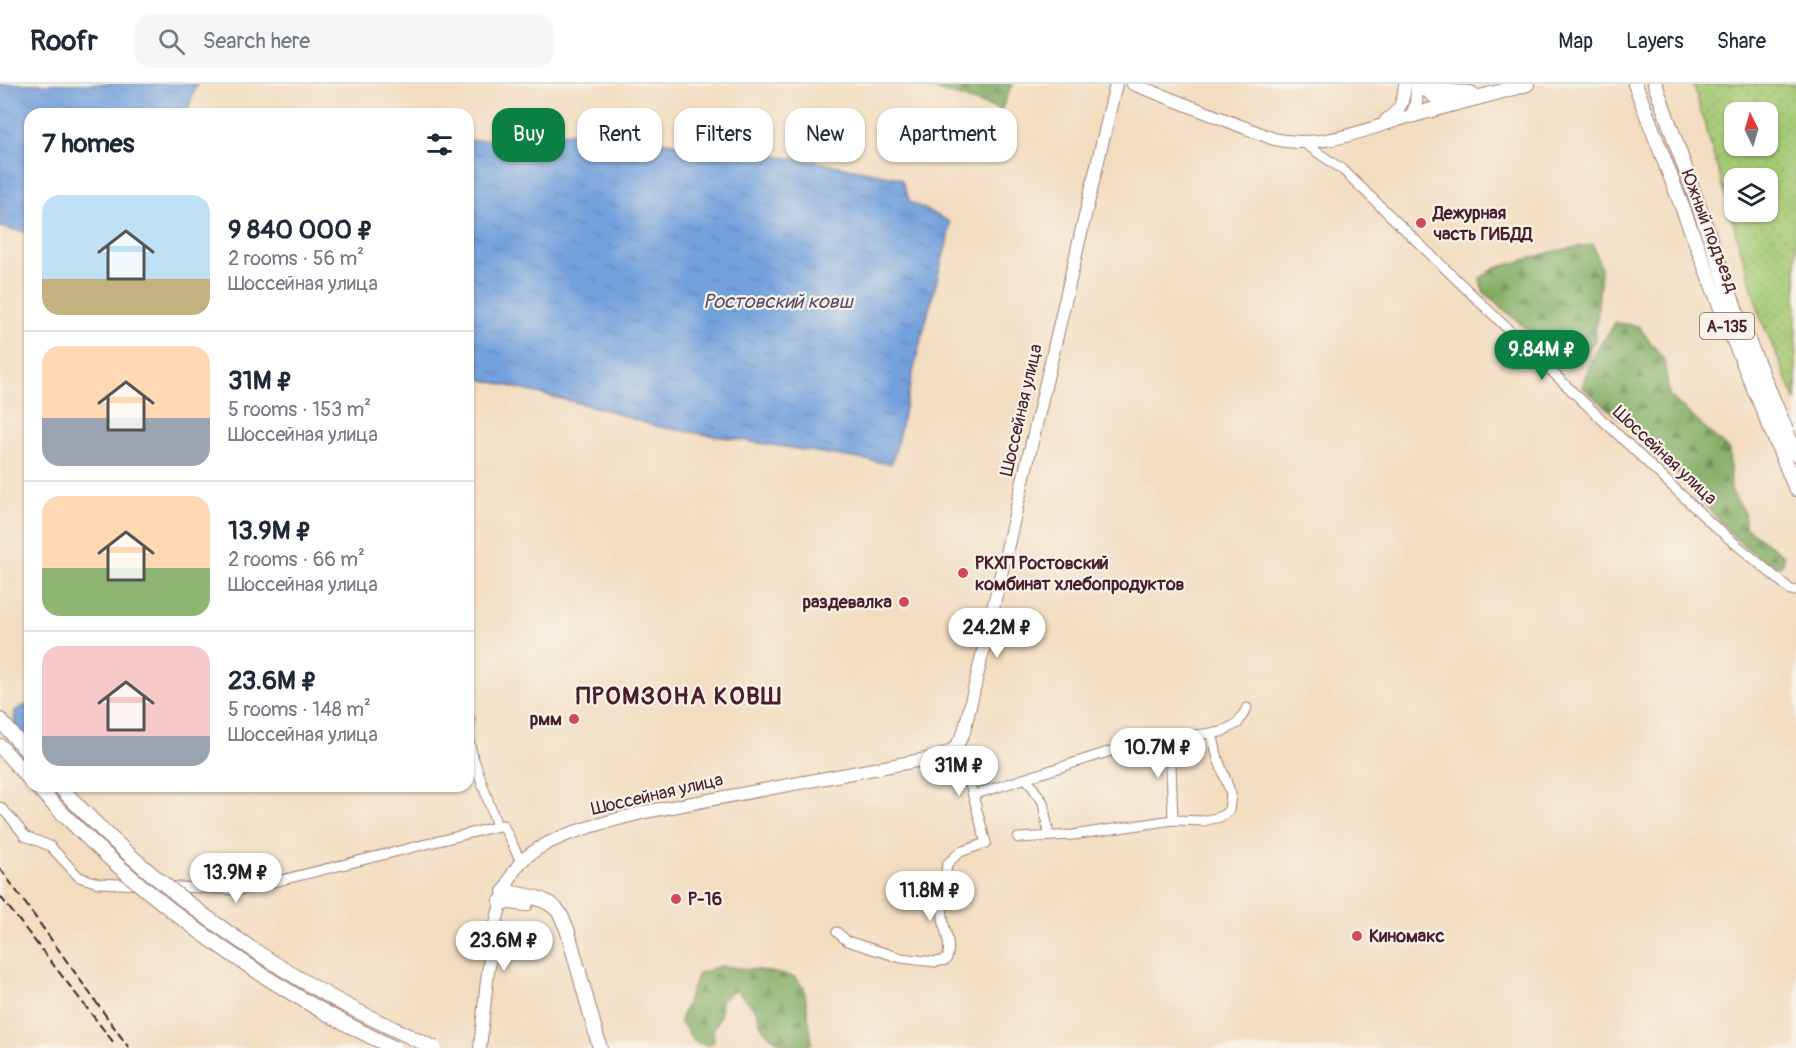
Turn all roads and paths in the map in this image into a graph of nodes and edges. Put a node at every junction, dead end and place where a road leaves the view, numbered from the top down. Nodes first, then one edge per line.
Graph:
1 (1116, 84) edge
2 (1133, 84) edge
3 (1405, 84) edge
4 (1418, 84) edge
5 (1439, 84) edge
6 (1501, 84) edge
7 (1527, 84) edge
8 (1655, 85) edge
9 (1635, 87) edge
10 (1471, 93) junction
11 (1452, 104) junction
12 (1411, 116) junction
13 (1378, 126) junction
14 (1304, 143) junction
15 (1796, 454) edge
16 (1796, 489) edge
17 (1796, 591) edge
18 (1247, 708) dead end
19 (0, 720) edge
20 (1212, 733) junction
21 (1170, 738) junction
22 (959, 744) junction
23 (0, 746) edge
24 (24, 748) edge
25 (474, 761) edge
26 (24, 773) edge
27 (1026, 778) junction
28 (42, 792) edge
29 (64, 792) edge
30 (973, 795) junction
31 (0, 807) edge
32 (1173, 820) junction
33 (500, 826) junction
34 (1049, 836) junction
35 (1018, 838) dead end
36 (521, 862) junction
37 (503, 897) junction
38 (837, 932) dead end
39 (394, 1048) edge
40 (434, 1048) edge
41 (480, 1048) edge
42 (593, 1048) edge
43 (600, 1048) edge

1 - 22 main road, Шоссейная улица
2 - 14 main road, Шоссейная улица
3 - 13 main road
4 - 11 main road
4 - 12 main road
5 - 10 main road
6 - 10 main road
7 - 11 main road
8 - 15 main road, Южный подъезд / А-135
9 - 16 main road, Южный подъезд / А-135
10 - 11 main road
11 - 12 main road
12 - 13 main road, Шоссейная улица
13 - 14 main road, Шоссейная улица
14 - 17 street, Шоссейная улица
18 - 20 street
19 - 24 main road
20 - 21 street
20 - 32 street
21 - 27 street
21 - 32 street
22 - 30 street
22 - 36 main road, Шоссейная улица
23 - 26 main road
25 - 33 street
27 - 30 street
27 - 34 street
28 - 39 main road, bridge
29 - 40 main road, bridge
30 - 38 street
31 - 33 street
32 - 34 street
33 - 36 street
34 - 35 street
36 - 37 main road, Шоссейная улица
37 - 41 main road, Шоссейная улица
37 - 42 main road
37 - 43 main road

